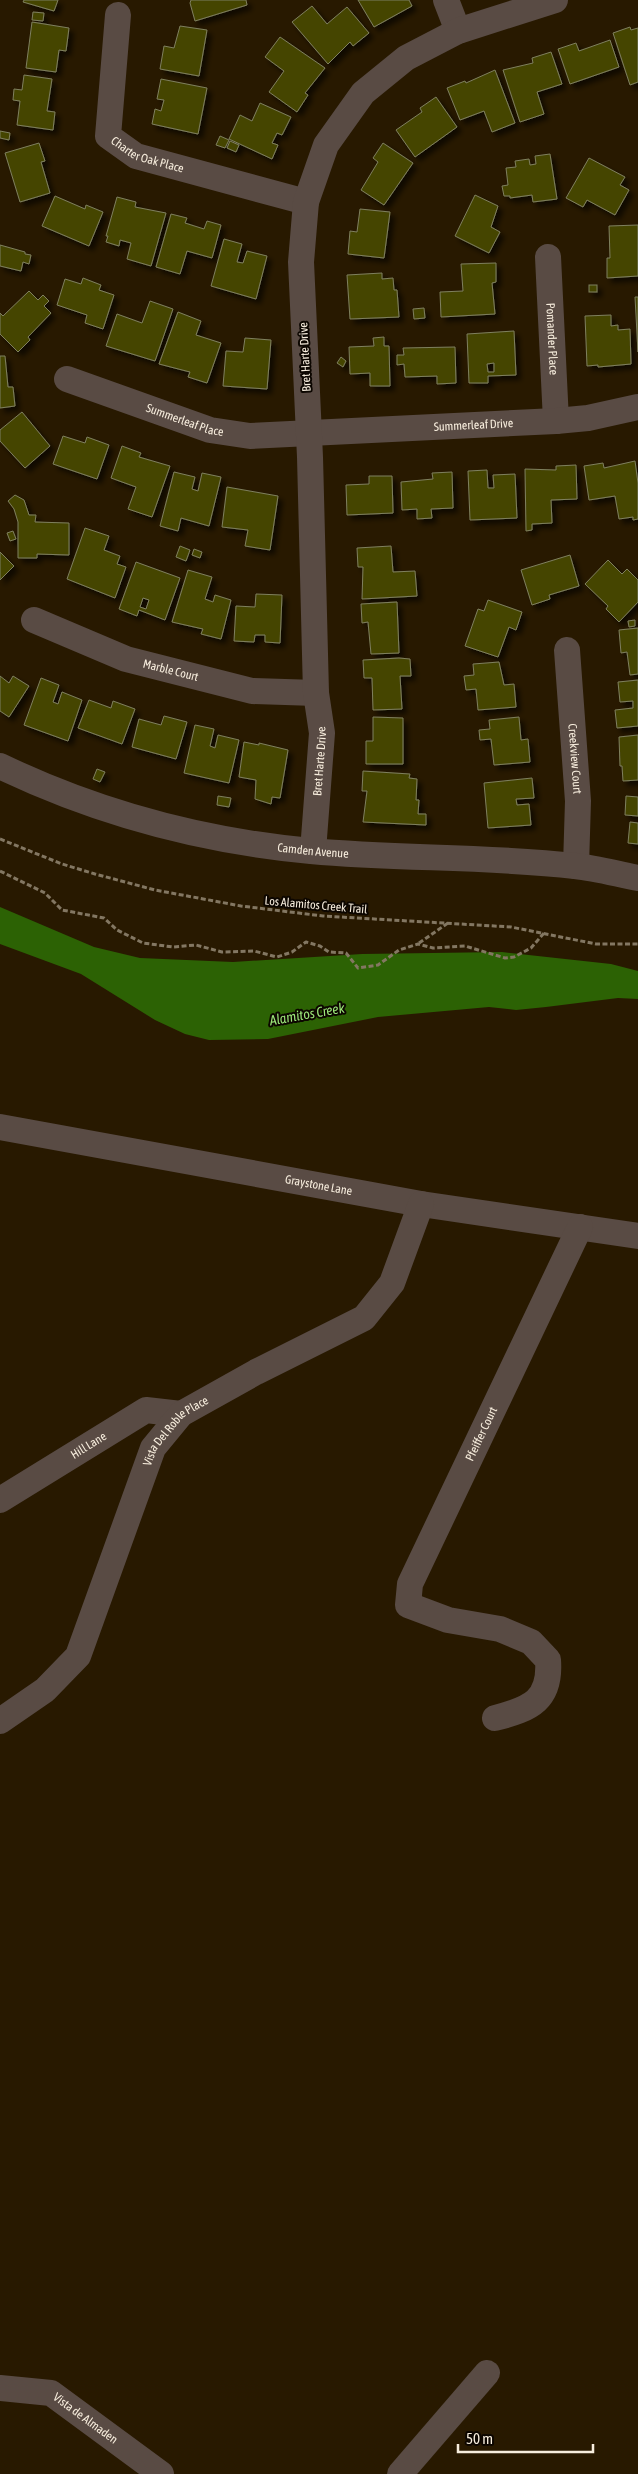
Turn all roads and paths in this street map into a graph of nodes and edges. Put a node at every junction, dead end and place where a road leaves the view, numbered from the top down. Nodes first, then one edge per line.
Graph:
1 (446, 0) edge
2 (555, 0) edge
3 (118, 15) dead end
4 (458, 31) junction
5 (306, 202) junction
6 (548, 257) dead end
7 (67, 379) dead end
8 (638, 408) edge
9 (556, 421) junction
10 (309, 434) junction
11 (34, 620) dead end
12 (567, 650) dead end
13 (316, 693) junction
14 (0, 766) edge
15 (0, 839) edge
16 (312, 851) junction
17 (576, 866) junction
18 (0, 871) edge
19 (638, 878) edge
20 (448, 923) junction
21 (544, 933) junction
22 (418, 944) junction
23 (638, 944) edge
24 (0, 1127) edge
25 (421, 1204) junction
26 (580, 1227) junction
27 (638, 1236) edge
28 (181, 1414) junction
29 (0, 1500) edge
30 (495, 1718) dead end
31 (0, 1721) edge
32 (487, 2373) dead end
33 (0, 2388) edge
34 (161, 2474) edge
35 (400, 2474) edge

1 - 4 street
2 - 4 street, Bret Harte Drive
3 - 5 street, Charter Oak Place
4 - 5 street, Bret Harte Drive
5 - 10 street, Bret Harte Drive
6 - 9 street, Pomander Place
7 - 10 street, Summerleaf Place
8 - 9 street, Summerleaf Drive
9 - 10 street, Summerleaf Drive
10 - 13 street, Bret Harte Drive
11 - 13 street, Marble Court
12 - 17 street, Creekview Court
13 - 16 street, Bret Harte Drive
14 - 16 street, Camden Avenue
15 - 20 path, Los Alamitos Creek Trail
16 - 17 street, Camden Avenue
17 - 19 street, Camden Avenue
18 - 22 path
20 - 21 path, Los Alamitos Creek Trail
20 - 22 path
21 - 22 path
21 - 23 path, Los Alamitos Creek Trail
24 - 25 street, Graystone Lane
25 - 26 street, Graystone Lane
25 - 28 street, Vista Del Roble Place
26 - 27 street, Graystone Lane
26 - 30 street, Pfeiffer Court
28 - 29 street, Hill Lane
28 - 31 street, Vista Del Roble Place
32 - 35 street
33 - 34 street, Vista de Almaden

